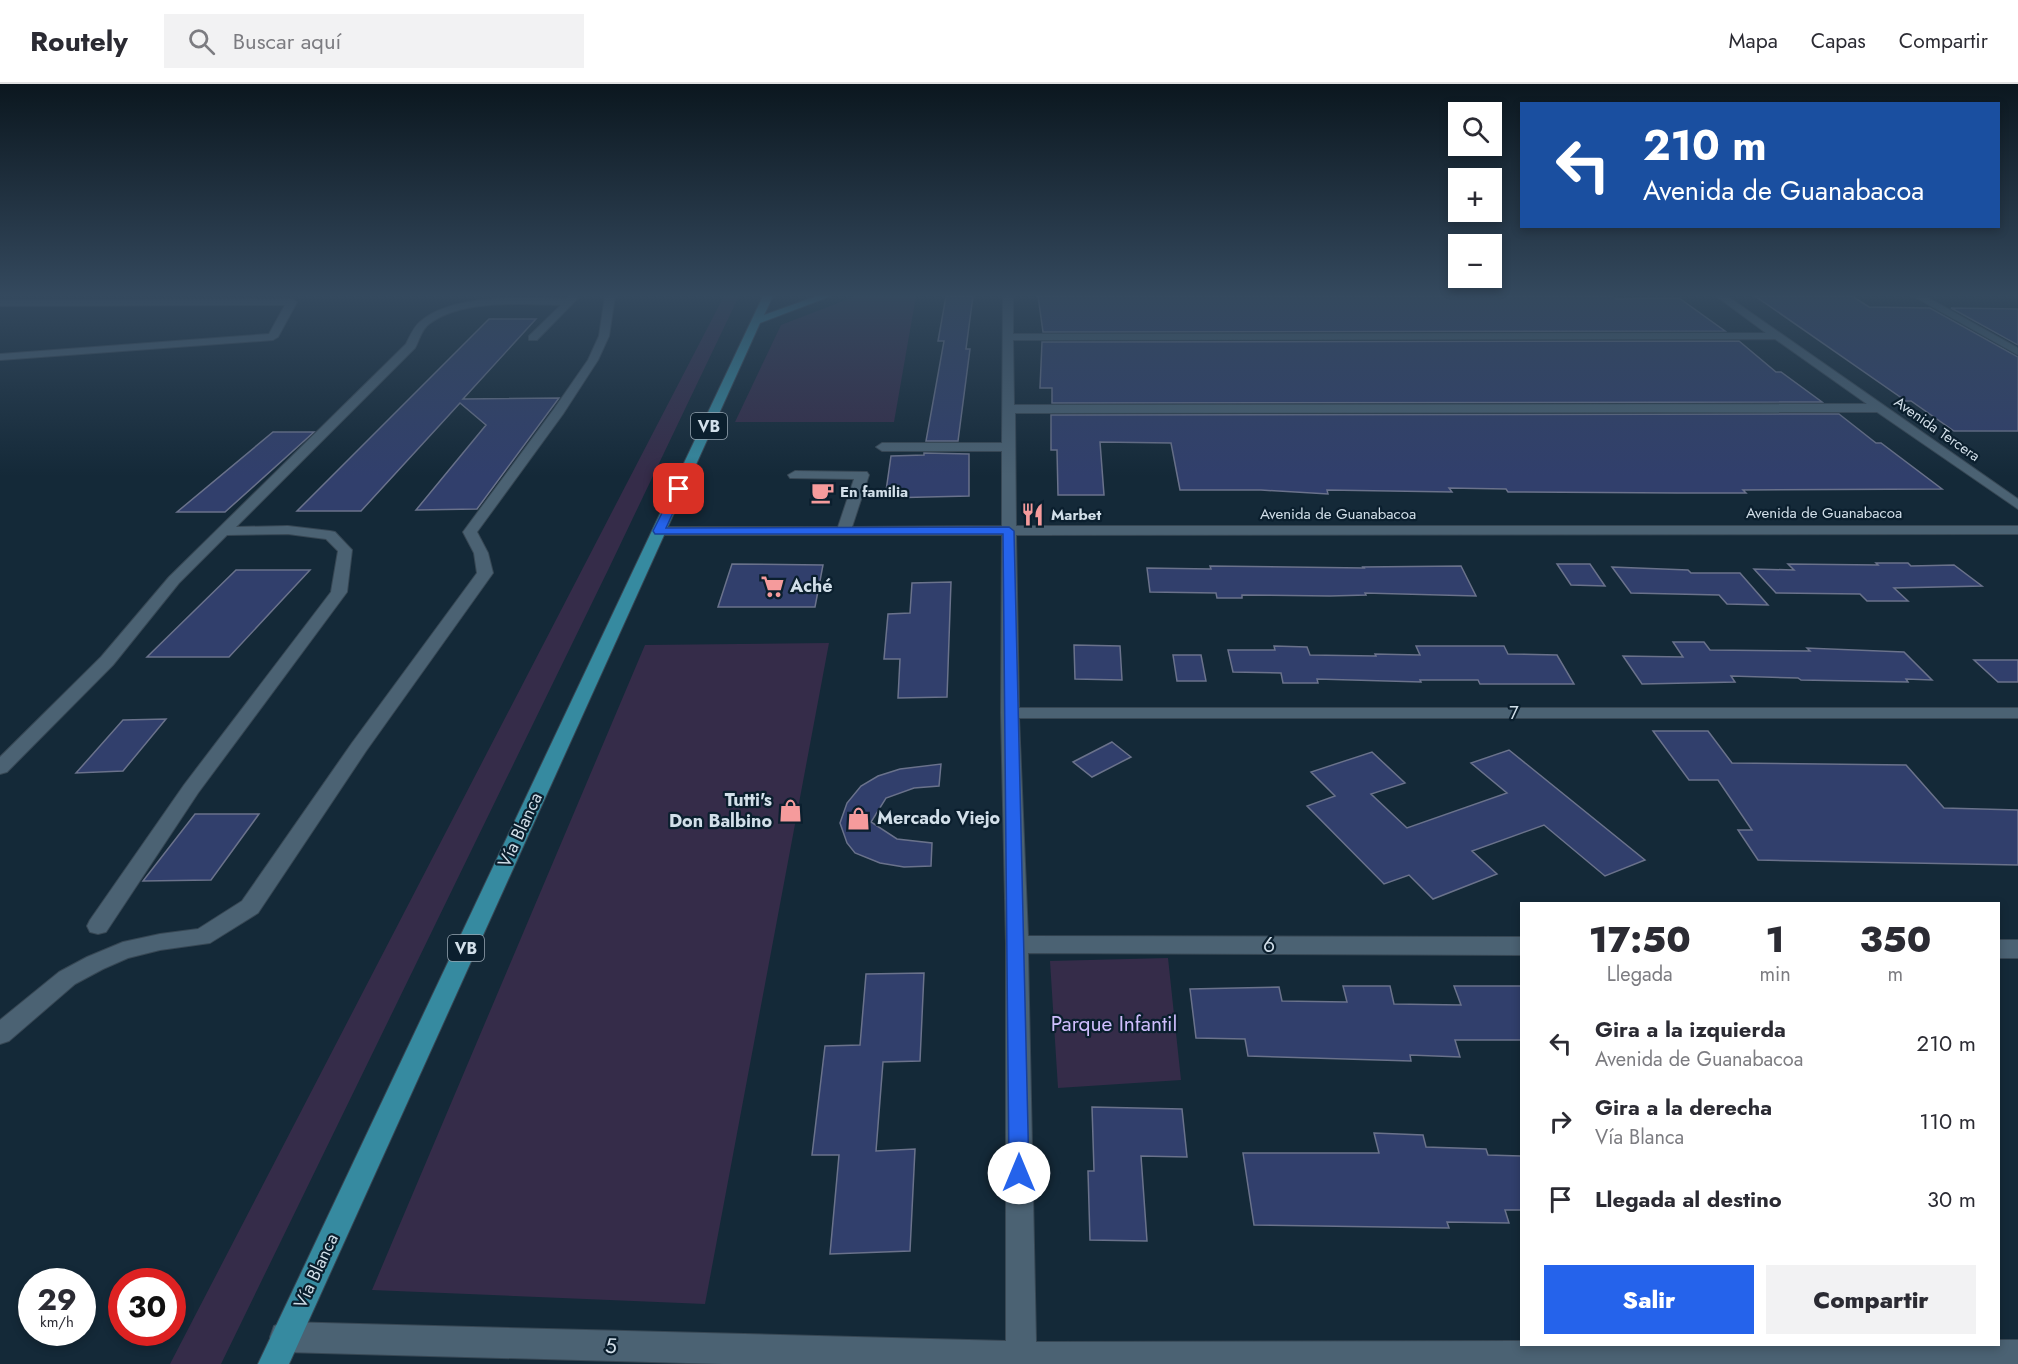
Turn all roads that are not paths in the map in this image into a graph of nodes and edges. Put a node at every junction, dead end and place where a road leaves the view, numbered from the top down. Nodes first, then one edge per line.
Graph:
1 (17, 356) edge
2 (401, 356) edge
3 (595, 356) edge
4 (742, 356) edge
5 (1008, 356) edge
6 (1805, 356) edge
7 (0, 357) edge
8 (1880, 408) junction
9 (1010, 409) junction
10 (882, 447) dead end
11 (1010, 447) junction
12 (795, 474) dead end
13 (2018, 505) edge
14 (2018, 530) edge
15 (224, 531) junction
16 (659, 531) junction
17 (844, 531) junction
18 (1009, 531) junction
19 (1010, 713) junction
20 (2018, 713) edge
21 (0, 768) edge
22 (98, 926) dead end
23 (1017, 944) junction
24 (1520, 946) edge
25 (2000, 949) edge
26 (2018, 949) edge
27 (0, 1034) edge
28 (279, 1351) edge
29 (2018, 1355) edge
30 (1021, 1361) edge

1 - 7 street
2 - 15 street
3 - 27 street
4 - 16 main road, Vía Blanca / VB
5 - 9 street
6 - 8 street, Avenida Tercera
8 - 9 street
8 - 13 street, Avenida Tercera
9 - 11 street
10 - 11 street
11 - 18 street
12 - 17 street
14 - 18 street, Avenida de Guanabacoa
15 - 21 street
15 - 22 street
16 - 17 street, Avenida de Guanabacoa
16 - 28 main road, Vía Blanca / VB
17 - 18 street, Avenida de Guanabacoa
18 - 19 street
19 - 20 street, 7
19 - 23 street
23 - 24 street, 6
23 - 30 street
25 - 26 street
28 - 30 street, 5
29 - 30 street, 5

